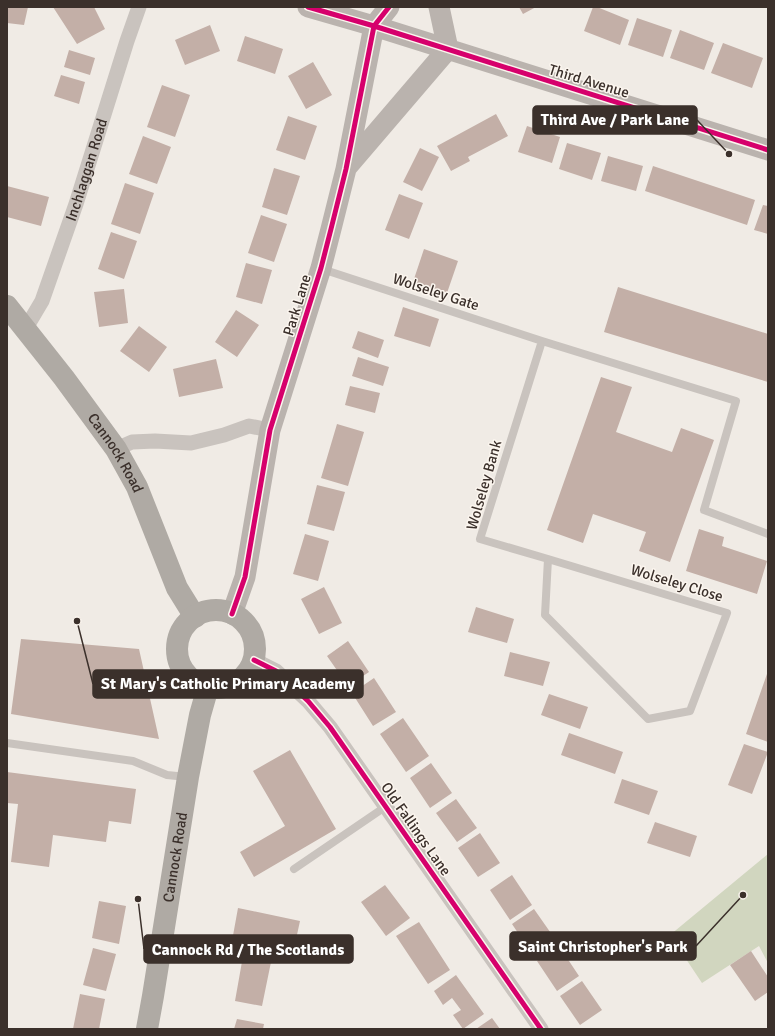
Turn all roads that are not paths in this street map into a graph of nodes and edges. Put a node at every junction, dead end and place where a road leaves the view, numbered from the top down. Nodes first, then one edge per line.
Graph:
1 (139, 7) edge
2 (308, 7) edge
3 (389, 7) edge
4 (439, 7) edge
5 (374, 26) junction
6 (448, 49) junction
7 (768, 150) edge
8 (346, 169) junction
9 (321, 268) junction
10 (7, 306) edge
11 (26, 328) junction
12 (542, 341) junction
13 (270, 430) junction
14 (116, 450) junction
15 (768, 534) edge
16 (548, 559) junction
17 (232, 614) junction
18 (195, 617) junction
19 (254, 660) junction
20 (208, 687) junction
21 (7, 743) edge
22 (188, 777) junction
23 (385, 807) junction
24 (294, 869) dead end
25 (147, 1029) edge
26 (541, 1029) edge

1 - 11 street, Inchlaggan Road
2 - 5 street, Third Avenue
3 - 5 street, Park Lane
4 - 6 street
5 - 6 street, Third Avenue
5 - 8 street, Park Lane
6 - 7 street, Third Avenue
6 - 8 street, Park Lane
8 - 9 street, Park Lane
9 - 12 lane, Wolseley Gate
9 - 13 street, Park Lane
10 - 11 highway, Cannock Road
11 - 14 highway, Cannock Road
12 - 15 lane, Wolseley Gate
12 - 16 lane, Wolseley Bank
13 - 14 street
13 - 17 street, Park Lane
14 - 18 highway, Cannock Road
16 - 16 lane, Wolseley Close
17 - 18 highway
17 - 19 highway
18 - 20 highway
19 - 20 highway
19 - 23 street, Old Fallings Lane
20 - 22 highway, Cannock Road
21 - 22 lane
22 - 25 highway, Cannock Road
23 - 24 lane
23 - 26 street, Old Fallings Lane

